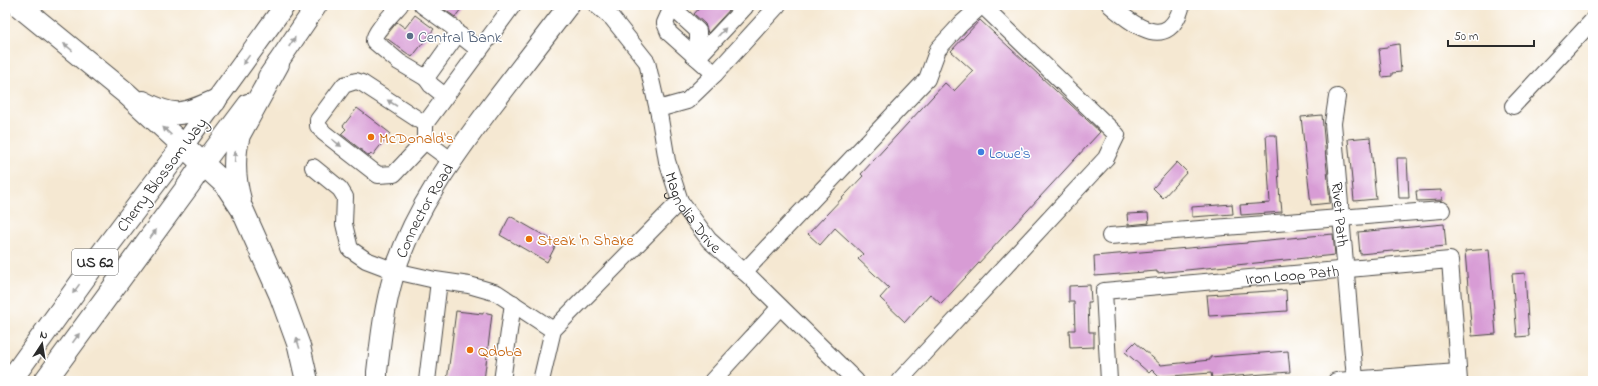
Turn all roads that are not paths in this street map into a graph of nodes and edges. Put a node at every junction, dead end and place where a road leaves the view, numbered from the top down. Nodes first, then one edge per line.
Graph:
1 (18, 5) edge
2 (285, 5) edge
3 (317, 5) edge
4 (400, 5) edge
5 (422, 5) edge
6 (513, 5) edge
7 (569, 5) edge
8 (596, 5) edge
9 (746, 5) edge
10 (778, 5) edge
11 (1110, 5) edge
12 (1182, 5) edge
13 (676, 7) edge
14 (1593, 20) edge
15 (458, 36) junction
16 (479, 50) junction
17 (695, 56) junction
18 (278, 64) junction
19 (714, 74) junction
20 (426, 78) junction
21 (126, 94) junction
22 (445, 96) junction
23 (1337, 97) dead end
24 (215, 101) junction
25 (1513, 106) dead end
26 (658, 109) junction
27 (425, 124) junction
28 (425, 141) junction
29 (183, 146) junction
30 (452, 160) junction
31 (203, 164) junction
32 (313, 167) dead end
33 (680, 201) junction
34 (242, 209) junction
35 (1442, 210) dead end
36 (1342, 217) junction
37 (1110, 236) dead end
38 (395, 271) junction
39 (1347, 271) junction
40 (744, 272) junction
41 (439, 281) junction
42 (513, 303) junction
43 (780, 307) junction
44 (553, 330) junction
45 (1459, 376) edge
46 (1355, 379) junction
47 (10, 381) edge
48 (45, 381) edge
49 (307, 381) edge
50 (377, 381) edge
51 (426, 381) edge
52 (502, 381) edge
53 (541, 381) edge
54 (712, 381) edge
55 (856, 381) edge
56 (898, 381) edge
57 (1109, 381) edge
58 (1336, 381) edge

21 -> 1 highway
2 -> 24 main road, Cherry Blossom Way / US 62
18 -> 3 main road, Cherry Blossom Way / US 62
4 - 20 street
5 - 15 street
6 - 16 street
7 - 30 main road, Connector Road
8 - 26 street, Magnolia Drive
17 -> 9 street
10 - 19 street
11 - 12 street
13 - 17 street
13 - 17 street
14 - 25 street
15 - 16 street
15 - 20 street
16 - 22 street
17 - 19 street
18 - 31 main road, Cherry Blossom Way / US 62
34 -> 18 highway
19 - 26 street
20 - 22 street
21 - 24 highway
29 -> 21 highway
22 - 27 street
23 - 36 street, Rivet Path
24 - 29 main road, Cherry Blossom Way / US 62
26 - 33 street, Magnolia Drive
27 - 28 street
27 -> 28 street
28 - 30 street
29 - 31 highway
29 -> 47 highway, Cherry Blossom Way / US 62
30 - 38 main road, Connector Road
31 - 34 highway
48 -> 31 highway, Cherry Blossom Way / US 62
32 - 38 street
33 - 40 street, Magnolia Drive
33 - 44 street
49 -> 34 highway
35 - 36 street
36 - 37 street
36 - 39 street, Rivet Path
38 - 41 street
38 - 50 main road, Connector Road
39 - 45 street, Iron Loop Path
39 - 46 street, Rivet Path
39 - 57 street, Iron Loop Path
40 - 43 street, Magnolia Drive
40 - 56 street
41 - 42 street
41 - 51 street
42 - 44 street
42 - 52 street
43 - 54 street
43 - 55 street, Magnolia Drive
44 - 53 street
45 - 46 street
46 - 58 street

